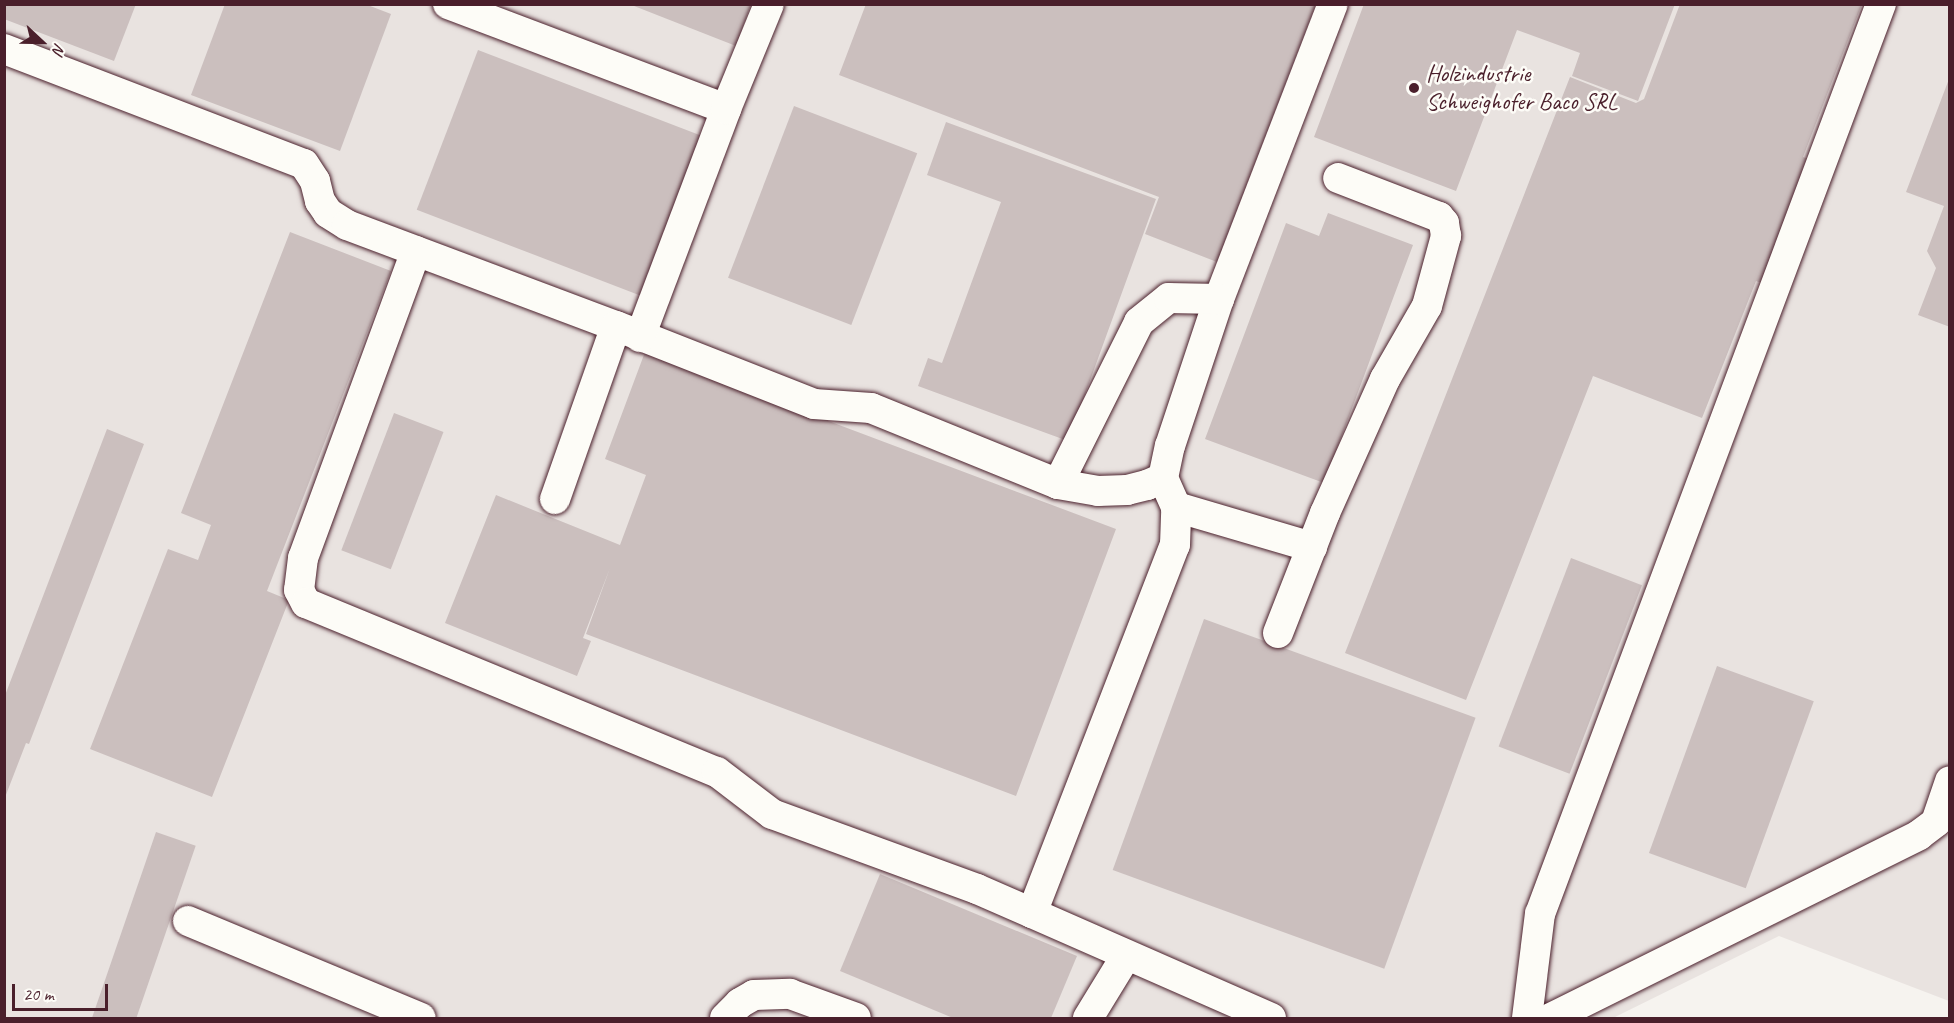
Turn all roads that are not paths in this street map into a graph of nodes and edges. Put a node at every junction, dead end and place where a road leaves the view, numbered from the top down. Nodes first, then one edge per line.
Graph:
1 (448, 4) edge
2 (769, 4) edge
3 (1333, 4) edge
4 (1881, 4) edge
5 (4, 49) edge
6 (726, 109) junction
7 (1338, 178) dead end
8 (416, 251) junction
9 (1219, 299) junction
10 (628, 332) junction
11 (1163, 477) junction
12 (1058, 484) junction
13 (555, 499) dead end
14 (1176, 507) junction
15 (1312, 547) junction
16 (1278, 633) dead end
17 (1950, 781) edge
18 (1032, 913) junction
19 (188, 921) dead end
20 (1126, 956) junction
21 (421, 1018) edge
22 (725, 1018) edge
23 (856, 1018) edge
24 (1088, 1018) edge
25 (1271, 1018) edge
26 (1527, 1018) edge
27 (1551, 1018) edge

1 - 6 lane
2 - 6 lane
3 - 9 lane
4 - 26 lane
5 - 8 lane
6 - 10 lane
7 - 15 lane
8 - 10 lane
8 - 18 lane
9 - 11 lane
9 - 12 lane
10 - 12 lane
10 - 13 lane
11 - 12 lane
11 - 14 lane
14 - 15 lane
14 - 18 lane
15 - 16 lane
17 - 27 lane
18 - 20 lane
19 - 21 lane
20 - 24 lane
20 - 25 lane
22 - 23 lane

